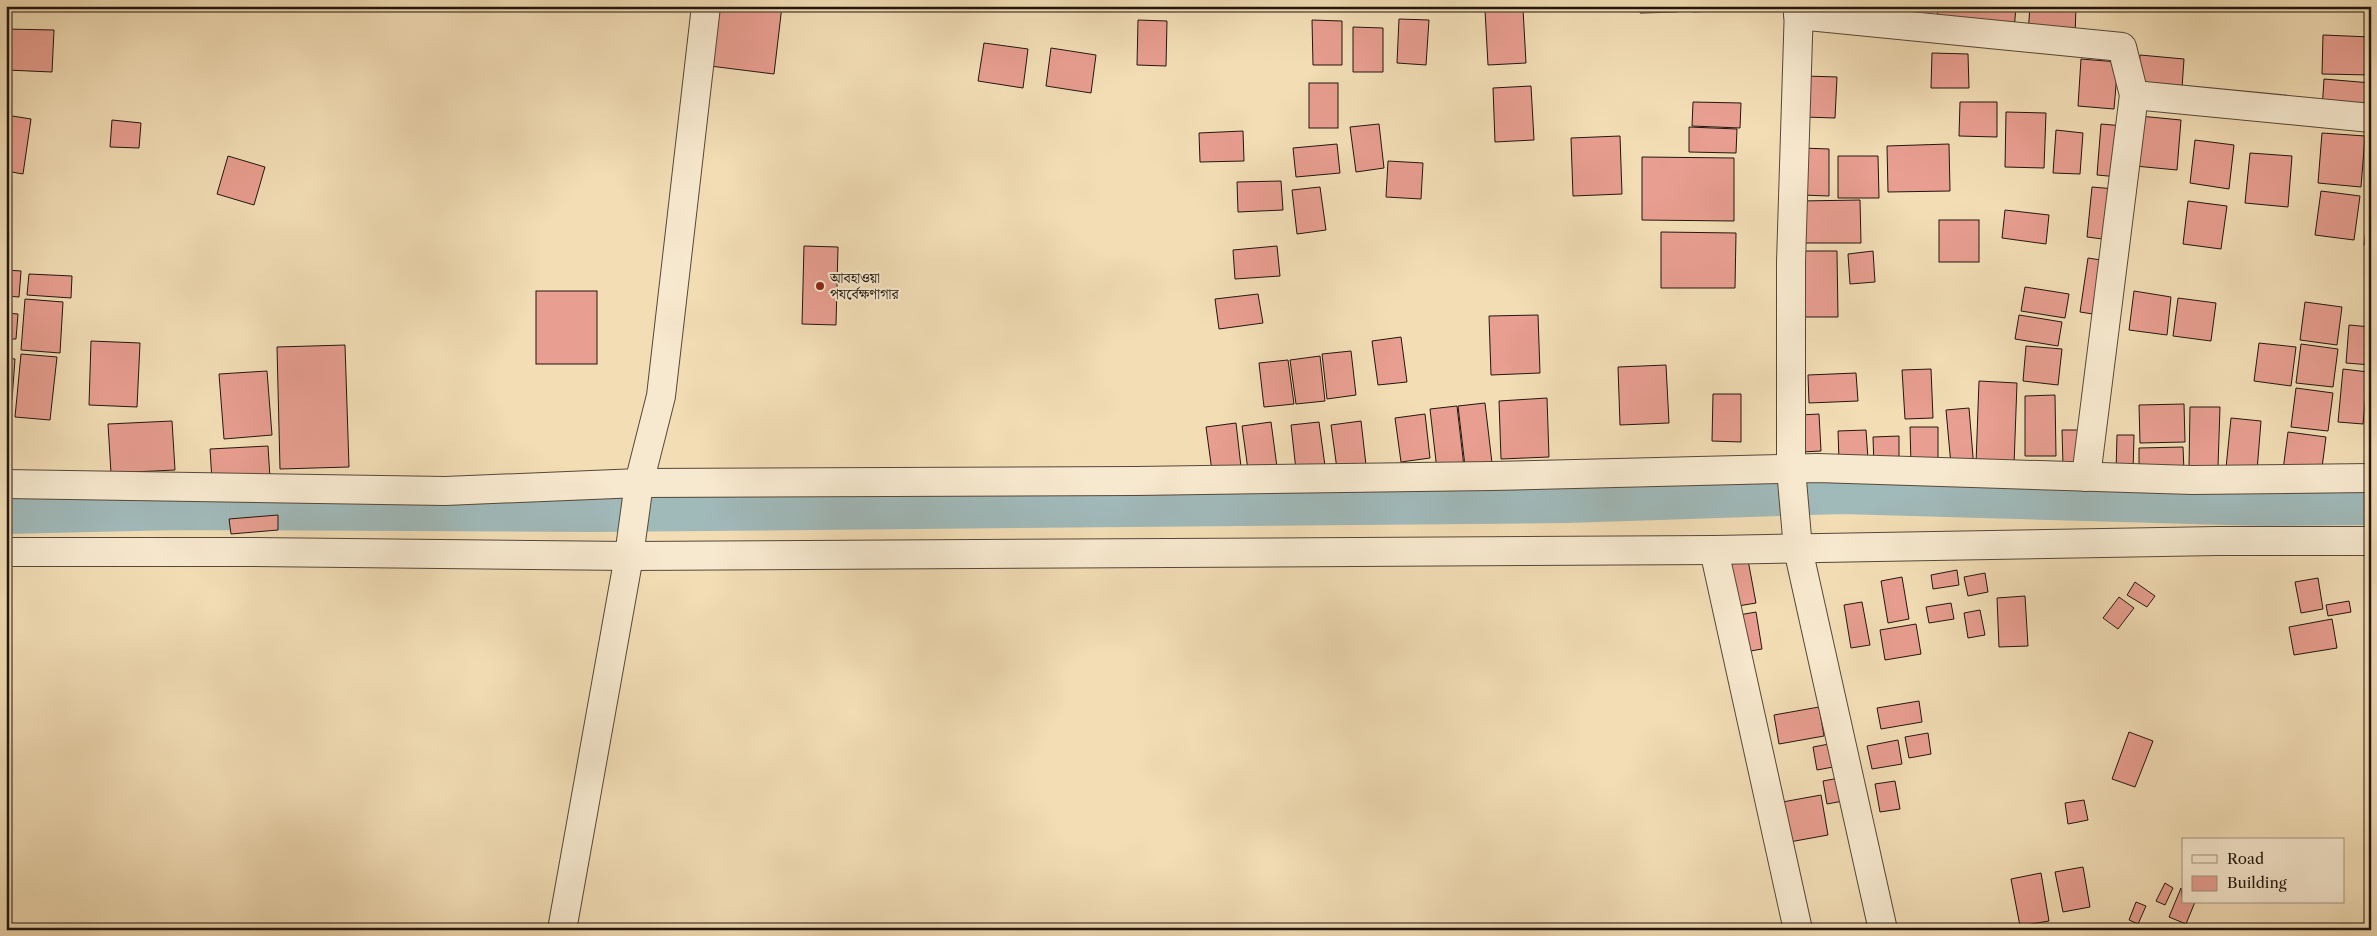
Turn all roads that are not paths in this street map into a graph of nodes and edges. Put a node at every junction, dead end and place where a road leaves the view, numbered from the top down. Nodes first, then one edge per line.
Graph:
1 (706, 6) edge
2 (1799, 10) edge
3 (2134, 95) junction
4 (2371, 118) edge
5 (1791, 469) junction
6 (2086, 477) junction
7 (2371, 478) edge
8 (639, 483) junction
9 (6, 484) edge
10 (2371, 541) edge
11 (1798, 549) junction
12 (1714, 550) junction
13 (6, 552) edge
14 (629, 556) junction
15 (562, 930) edge
16 (1798, 930) edge
17 (1883, 930) edge

1 - 8 street
2 - 3 street
2 - 5 street
3 - 4 street
3 - 6 street
5 - 6 street
5 - 8 street
5 - 11 street
6 - 7 street
8 - 9 street
8 - 14 street
10 - 11 street
11 - 12 street
11 - 17 street
12 - 14 street
12 - 16 street
13 - 14 street
14 - 15 street

